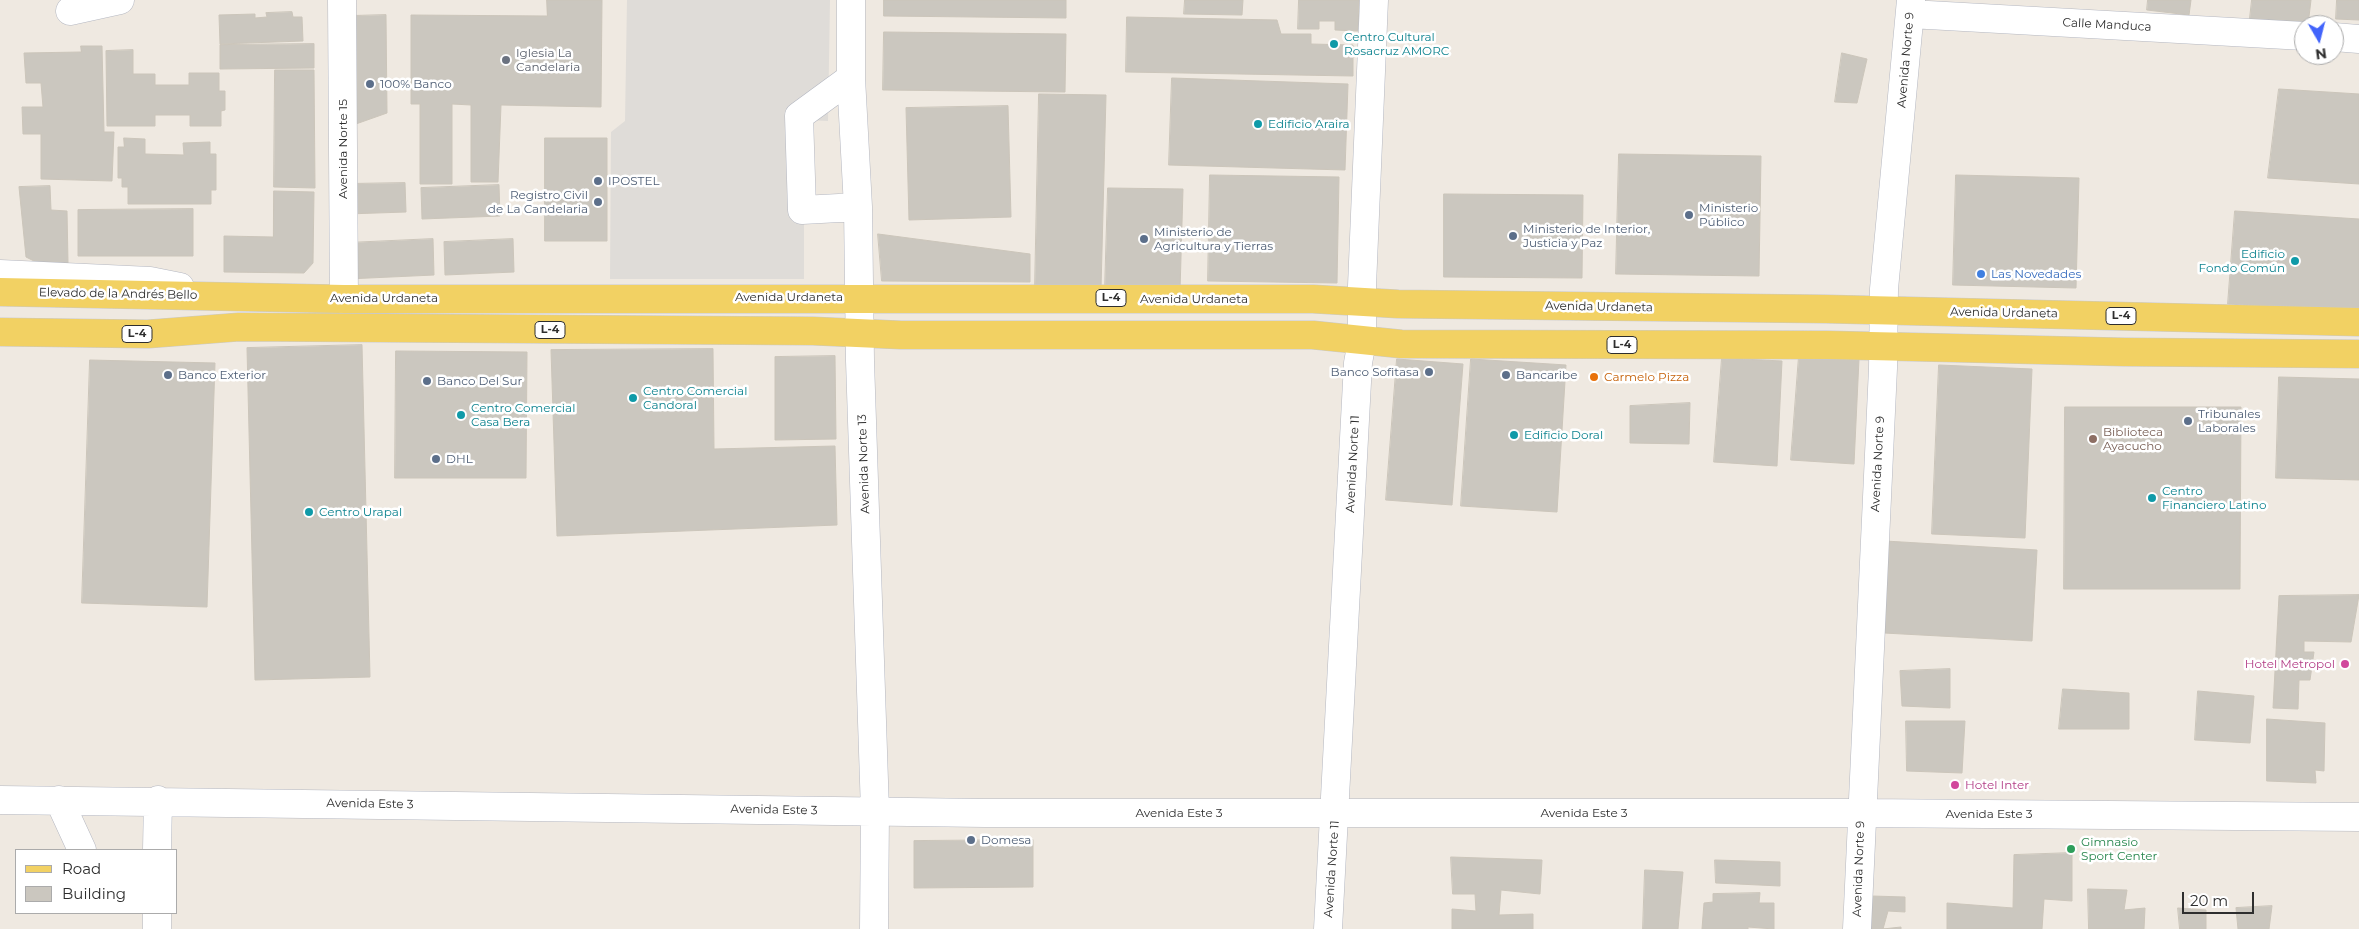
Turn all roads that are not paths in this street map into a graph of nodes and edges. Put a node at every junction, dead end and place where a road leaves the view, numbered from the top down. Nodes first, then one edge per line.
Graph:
1 (120, 0) edge
2 (342, 0) edge
3 (851, 0) edge
4 (1374, 0) edge
5 (1911, 7) edge
6 (70, 11) dead end
7 (2294, 35) edge
8 (2344, 38) edge
9 (2359, 39) edge
10 (851, 78) junction
11 (858, 207) junction
12 (0, 274) edge
13 (0, 292) edge
14 (236, 296) junction
15 (859, 297) junction
16 (344, 298) junction
17 (1362, 303) junction
18 (73, 306) junction
19 (1882, 310) junction
20 (0, 316) edge
21 (2359, 322) edge
22 (239, 327) junction
23 (0, 332) edge
24 (860, 334) junction
25 (1362, 341) junction
26 (1883, 346) junction
27 (2359, 354) edge
28 (0, 800) edge
29 (60, 800) junction
30 (158, 800) junction
31 (875, 812) junction
32 (1335, 813) junction
33 (1861, 813) junction
34 (2359, 816) edge
35 (82, 849) edge
36 (158, 849) edge
37 (157, 914) edge
38 (157, 929) edge
39 (874, 929) edge
40 (1328, 929) edge
41 (1857, 929) edge

1 - 6 street
2 - 16 street, Avenida Norte 15
3 - 10 street, Avenida Norte 13
4 - 17 street, Avenida Norte 11
5 - 7 street, Calle Manduca
5 - 19 street, Avenida Norte 9
8 - 9 street
10 - 11 street, Avenida Norte 13
10 - 11 street
11 - 15 street, Avenida Norte 13
12 - 14 street, Avenida Urdaneta / L-4
13 - 18 main road, Elevado de la Andrés Bello / L-4
14 - 16 main road, Avenida Urdaneta / L-4
14 - 18 main road, Elevado de la Andrés Bello / L-4
15 - 16 main road, Avenida Urdaneta / L-4
15 - 17 main road, Avenida Urdaneta / L-4
15 - 24 street, Avenida Norte 13
17 - 19 main road, Avenida Urdaneta / L-4
17 - 25 street, Avenida Norte 11
18 - 20 main road, Elevado de la Andrés Bello / L-4
18 - 22 main road, Elevado de la Andrés Bello / L-4
19 - 21 main road, Avenida Urdaneta / L-4
19 - 26 street, Avenida Norte 9
22 - 23 main road, L-4
22 - 24 main road, L-4
24 - 25 main road, L-4
24 - 31 street, Avenida Norte 13
25 - 26 main road, L-4
25 - 32 street, Avenida Norte 11
26 - 27 main road, L-4
26 - 33 street, Avenida Norte 9
28 - 29 street, Avenida Este 3
29 - 30 street, Avenida Este 3
29 - 35 street
30 - 31 street, Avenida Este 3
30 - 36 street
31 - 32 street, Avenida Este 3
31 - 39 street, Avenida Norte 13
32 - 33 street, Avenida Este 3
32 - 40 street, Avenida Norte 11
33 - 34 street, Avenida Este 3
33 - 41 street, Avenida Norte 9
37 - 38 street

